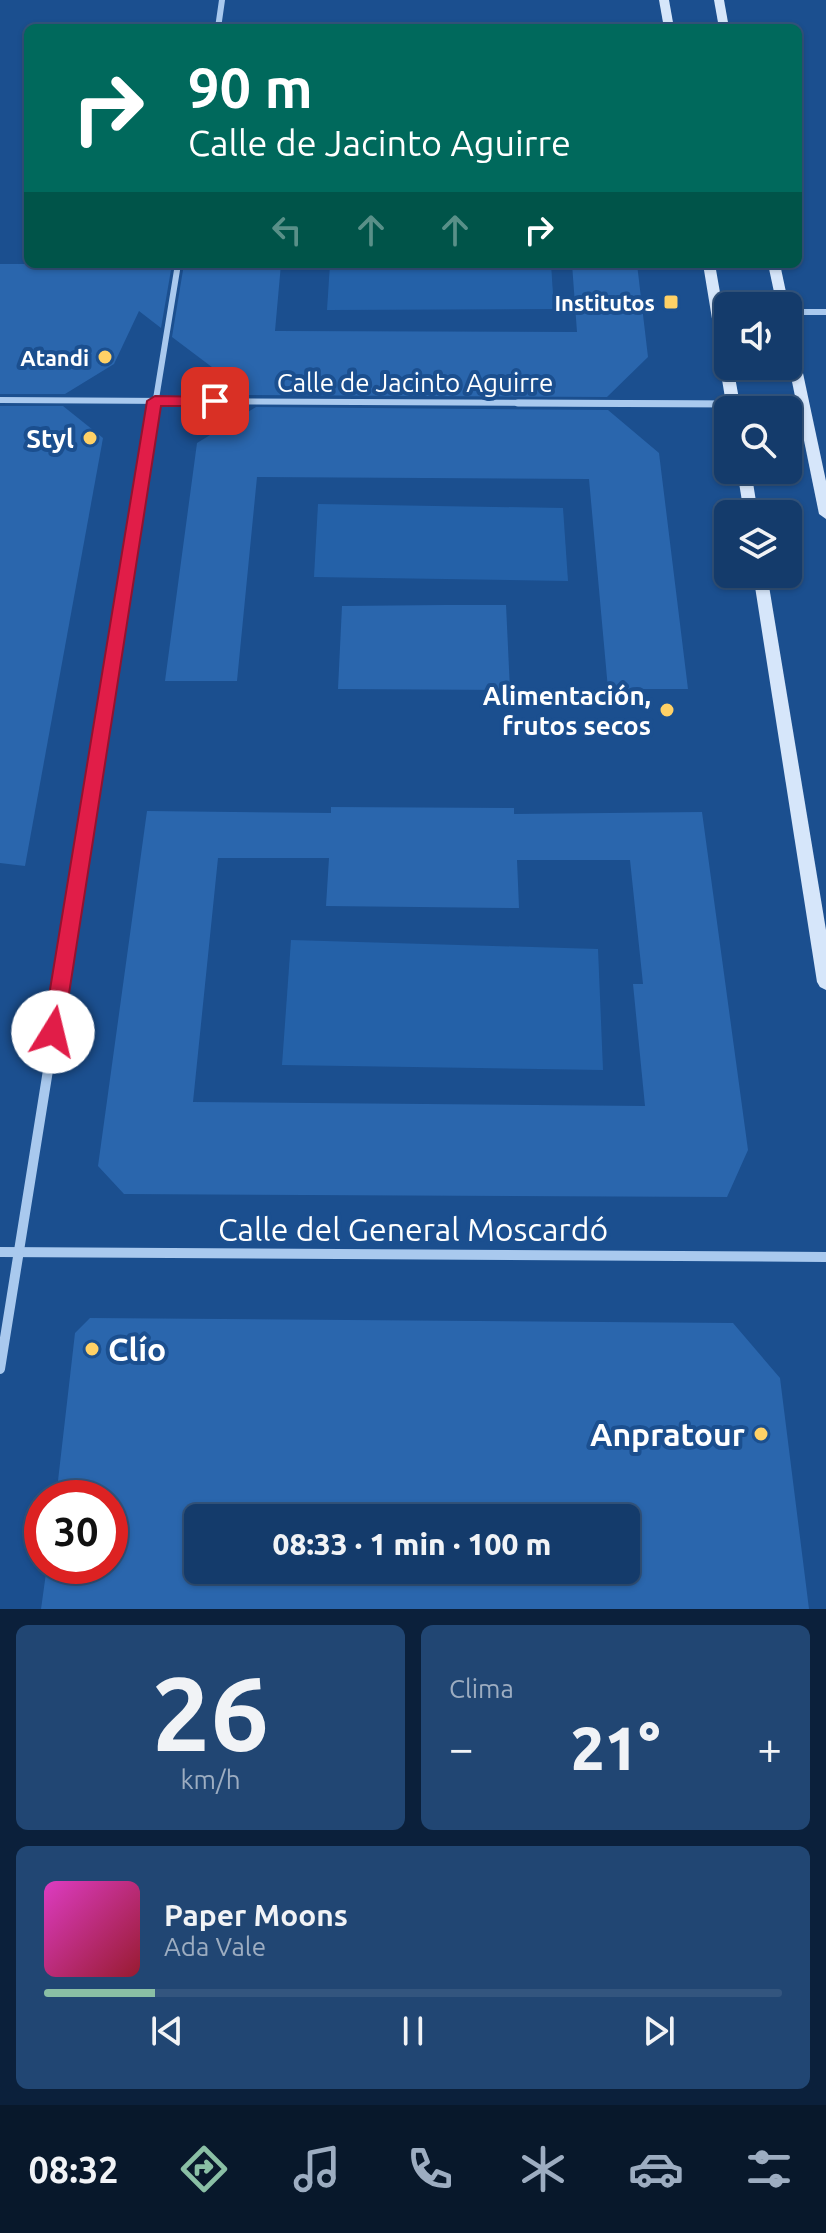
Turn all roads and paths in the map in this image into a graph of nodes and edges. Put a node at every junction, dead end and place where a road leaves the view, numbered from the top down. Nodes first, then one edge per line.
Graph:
1 (222, 0) edge
2 (664, 0) edge
3 (719, 0) edge
4 (219, 24) edge
5 (668, 24) edge
6 (723, 24) edge
7 (177, 268) edge
8 (710, 268) edge
9 (775, 268) edge
10 (780, 292) edge
11 (802, 312) edge
12 (826, 312) edge
13 (798, 380) edge
14 (732, 396) edge
15 (0, 400) edge
16 (155, 401) junction
17 (714, 407) edge
18 (826, 514) edge
19 (762, 588) edge
20 (826, 982) edge
21 (0, 1252) edge
22 (18, 1253) junction
23 (826, 1257) edge
24 (0, 1369) edge

1 - 4 street
2 - 5 main road
3 - 6 main road
7 - 16 street
8 - 14 main road
9 - 10 main road
11 - 12 street
13 - 18 main road
15 - 16 street, Calle de Jacinto Aguirre
16 - 17 street, Calle de Jacinto Aguirre
16 - 22 street
19 - 20 main road
21 - 22 street, Calle del General Moscardó
22 - 23 street, Calle del General Moscardó
22 - 24 street

